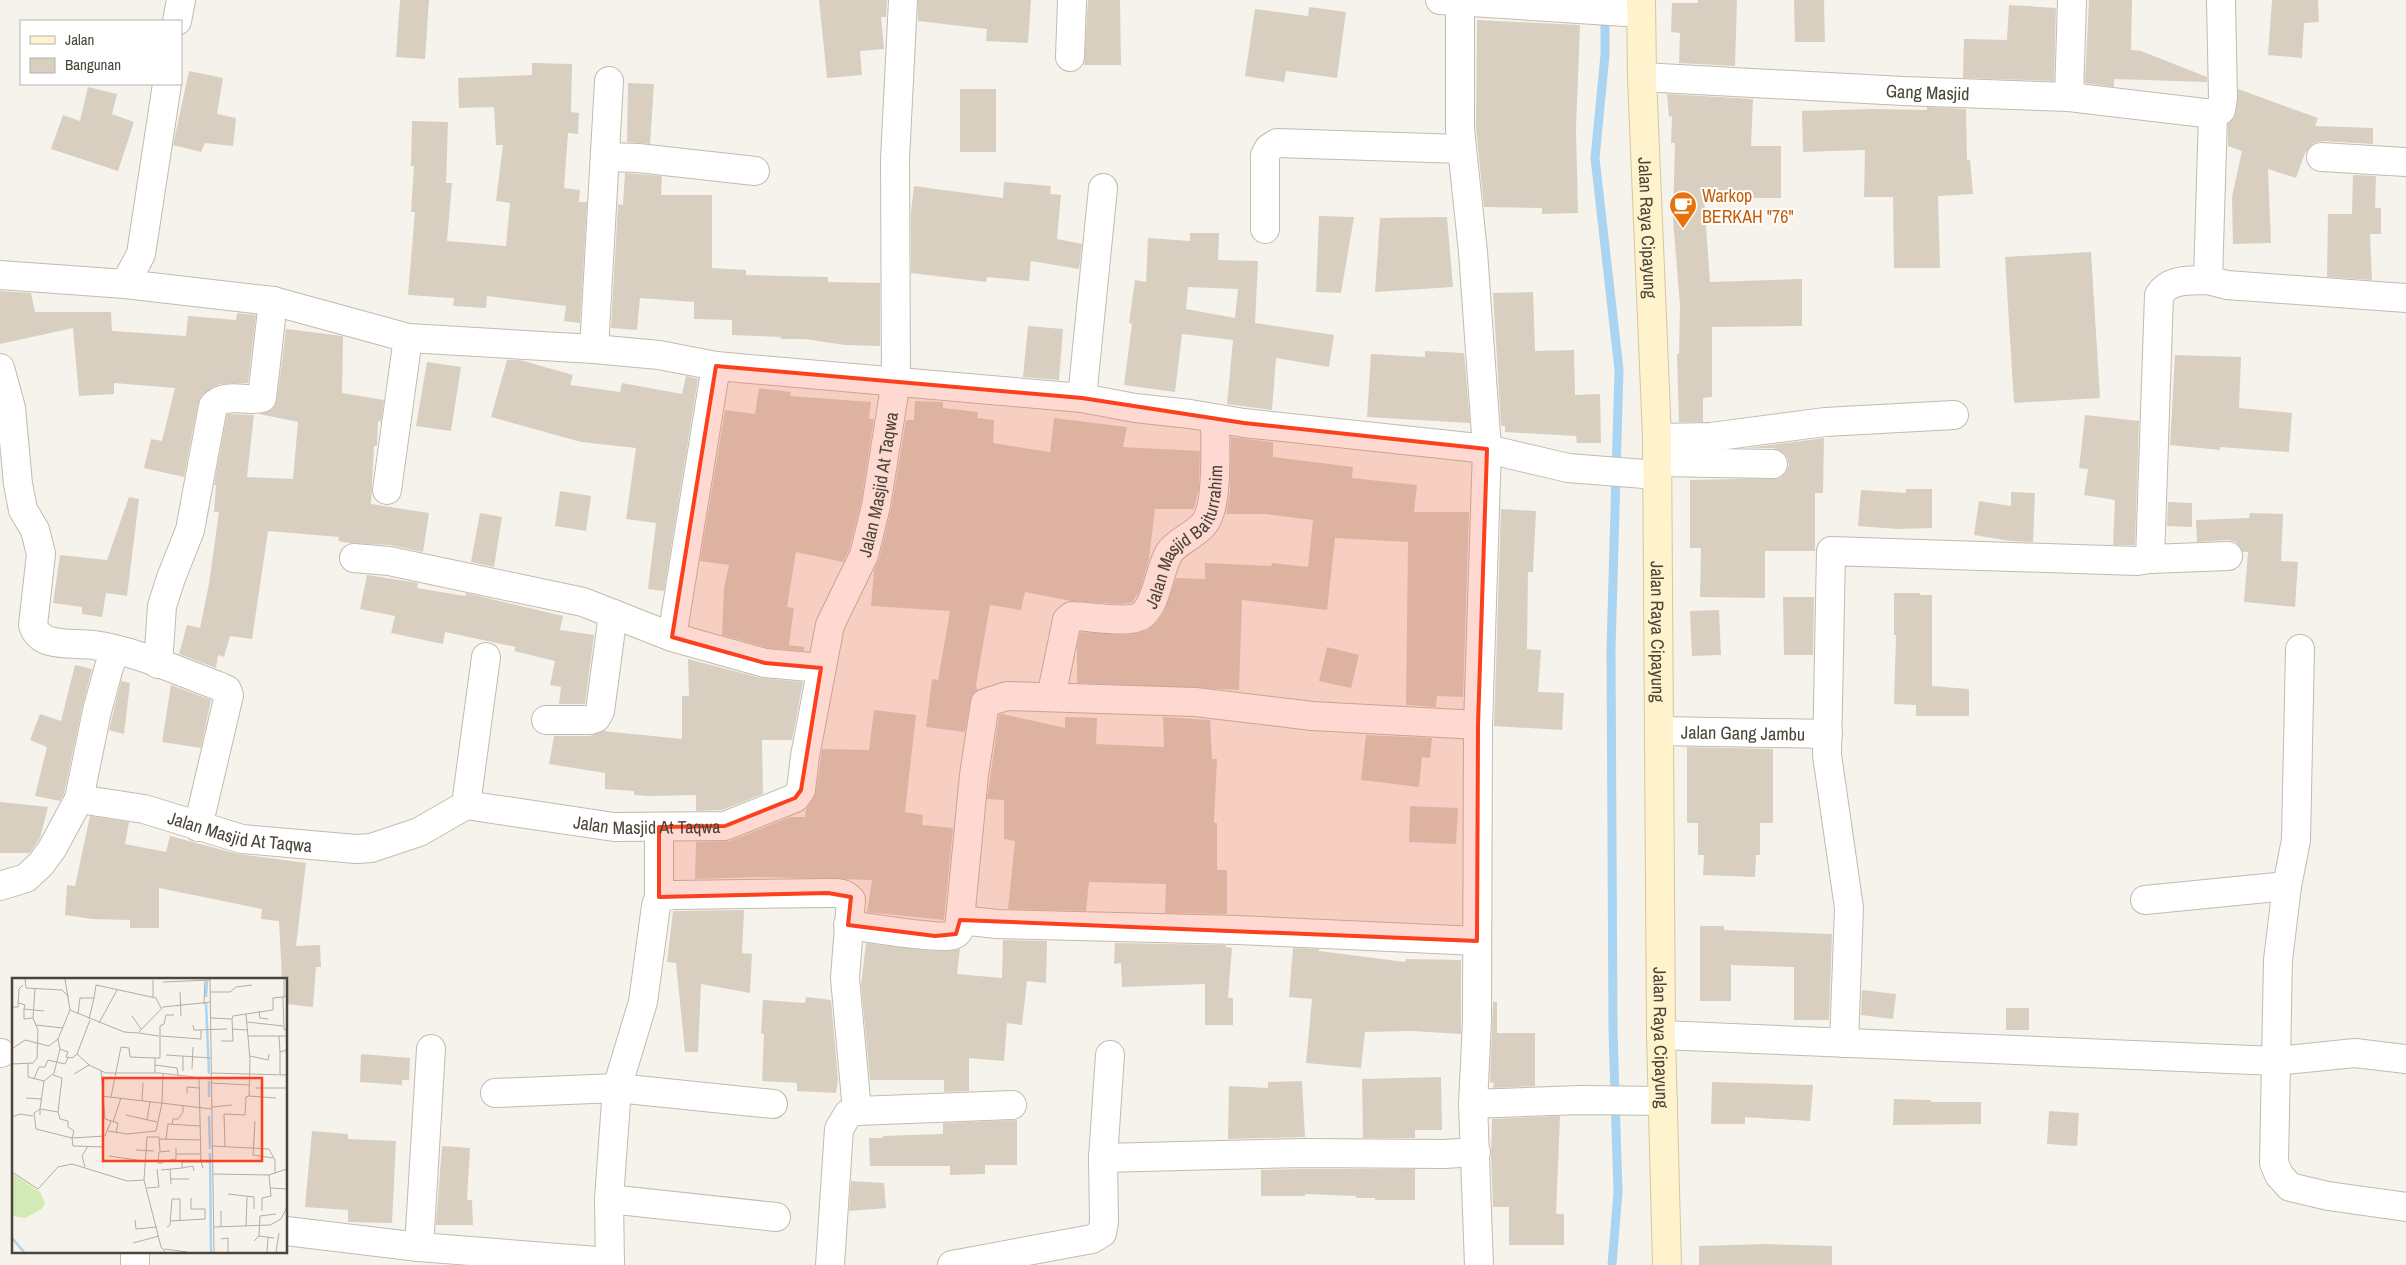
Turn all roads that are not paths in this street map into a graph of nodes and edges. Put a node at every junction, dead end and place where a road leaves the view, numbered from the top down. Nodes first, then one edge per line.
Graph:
1 (181, 0) edge
2 (903, 0) edge
3 (1072, 0) edge
4 (2072, 0) edge
5 (2221, 0) edge
6 (1450, 1) edge
7 (1637, 9) edge
8 (177, 20) edge
9 (1070, 57) dead end
10 (1642, 77) junction
11 (609, 81) dead end
12 (167, 85) edge
13 (2069, 97) junction
14 (2213, 114) junction
15 (1462, 149) junction
16 (606, 157) junction
17 (2321, 157) dead end
18 (2406, 162) edge
19 (755, 171) dead end
20 (1103, 188) dead end
21 (1265, 229) dead end
22 (0, 275) edge
23 (2208, 280) junction
24 (125, 284) junction
25 (2406, 298) edge
26 (273, 301) junction
27 (408, 338) junction
28 (594, 348) junction
29 (716, 366) junction
30 (0, 368) edge
31 (896, 381) junction
32 (1082, 398) junction
33 (1954, 415) dead end
34 (1215, 420) junction
35 (1487, 448) junction
36 (1652, 463) junction
37 (1773, 464) dead end
38 (387, 490) dead end
39 (2228, 556) dead end
40 (354, 558) dead end
41 (2150, 559) junction
42 (613, 614) junction
43 (672, 638) junction
44 (2300, 648) dead end
45 (116, 650) junction
46 (486, 657) dead end
47 (158, 664) junction
48 (820, 668) junction
49 (1052, 697) junction
50 (546, 720) dead end
51 (1478, 725) junction
52 (1659, 731) junction
53 (1828, 734) junction
54 (79, 799) junction
55 (466, 805) junction
56 (198, 827) junction
57 (659, 827) junction
58 (0, 886) edge
59 (2287, 886) junction
60 (659, 897) junction
61 (2145, 900) dead end
62 (960, 920) junction
63 (848, 925) junction
64 (1478, 941) junction
65 (1661, 1035) junction
66 (1844, 1043) junction
67 (431, 1048) dead end
68 (1110, 1055) dead end
69 (2406, 1059) edge
70 (2276, 1061) junction
71 (617, 1088) junction
72 (495, 1093) dead end
73 (1663, 1101) junction
74 (773, 1104) dead end
75 (1473, 1104) junction
76 (1012, 1105) dead end
77 (857, 1111) junction
78 (1476, 1152) junction
79 (1103, 1158) junction
80 (609, 1199) junction
81 (2406, 1207) edge
82 (776, 1217) dead end
83 (288, 1231) edge
84 (418, 1247) junction
85 (135, 1252) edge
86 (610, 1263) edge
87 (135, 1265) edge
88 (830, 1265) edge
89 (952, 1265) edge
90 (1479, 1265) edge
91 (1667, 1265) edge

1 - 8 street
2 - 31 street, Jalan Masjid At Taqwa
3 - 9 street
4 - 13 street
5 - 14 street
6 - 7 street
6 - 15 street
7 - 10 main road, Jalan Raya Cipayung
10 - 13 street, Gang Masjid
10 - 36 main road, Jalan Raya Cipayung
11 - 16 street
12 - 24 street
13 - 14 street, Gang Masjid
14 - 23 street
15 - 21 street
15 - 35 street
16 - 19 street
16 - 28 street
17 - 18 street
20 - 32 street
22 - 24 street
23 - 25 street
23 - 41 street
24 - 26 street
26 - 27 street
26 - 47 street
27 - 28 street
27 - 38 street
28 - 29 street
29 - 31 street
29 - 43 street
30 - 45 street
31 - 32 street
31 - 48 street, Jalan Masjid At Taqwa
32 - 34 street
33 - 36 street
34 - 35 street
34 - 49 street, Jalan Masjid Baiturrahim
35 - 36 street
35 - 51 street
36 - 37 street
36 - 52 main road, Jalan Raya Cipayung
39 - 41 street
40 - 42 street
41 - 53 street
42 - 43 street
42 - 50 street
43 - 48 street
44 - 59 street
45 - 47 street
45 - 54 street
46 - 55 street
47 - 56 street
48 - 57 street, Jalan Masjid At Taqwa
49 - 51 street
49 - 62 street
51 - 64 street
52 - 53 street, Jalan Gang Jambu
52 - 65 main road, Jalan Raya Cipayung
53 - 66 street
54 - 56 street, Jalan Masjid At Taqwa
54 - 58 street
55 - 56 street, Jalan Masjid At Taqwa
55 - 57 street, Jalan Masjid At Taqwa
57 - 60 street
59 - 61 street
59 - 70 street
60 - 63 street
60 - 71 street
62 - 63 street
62 - 64 street
63 - 77 street
64 - 75 street
65 - 66 street
65 - 73 main road, Jalan Raya Cipayung
66 - 70 street
67 - 84 street
68 - 79 street
69 - 70 street
70 - 81 street
71 - 72 street
71 - 74 street
71 - 80 street
73 - 75 street
73 - 91 main road, Jalan Raya Cipayung
75 - 78 street
76 - 77 street
77 - 88 street
78 - 79 street
78 - 90 street
79 - 89 street
80 - 82 street
80 - 86 street
83 - 84 street
84 - 86 street
85 - 87 street

